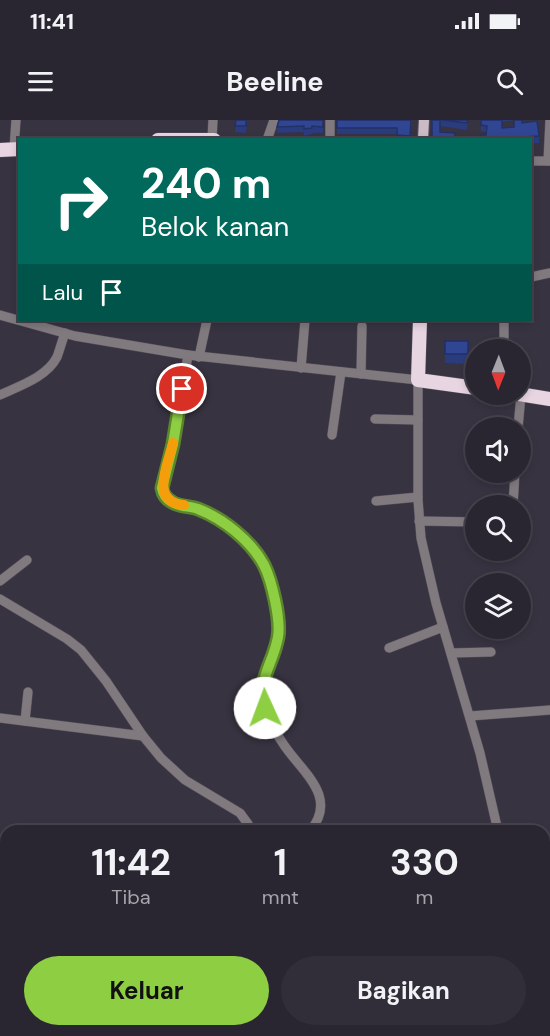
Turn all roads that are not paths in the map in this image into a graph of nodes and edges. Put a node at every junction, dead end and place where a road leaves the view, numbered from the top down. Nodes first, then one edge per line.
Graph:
1 (15, 120) edge
2 (213, 120) edge
3 (274, 120) edge
4 (330, 120) edge
5 (424, 120) edge
6 (550, 120) edge
7 (213, 138) edge
8 (268, 138) edge
9 (330, 138) edge
10 (423, 138) edge
11 (13, 151) edge
12 (0, 158) edge
13 (532, 160) edge
14 (549, 161) edge
15 (550, 273) edge
16 (532, 277) edge
17 (0, 315) edge
18 (18, 320) edge
19 (22, 321) edge
20 (207, 321) edge
21 (305, 321) edge
22 (420, 321) edge
23 (504, 321) edge
24 (362, 326) dead end
25 (65, 333) junction
26 (504, 339) edge
27 (188, 356) junction
28 (199, 357) junction
29 (301, 368) junction
30 (341, 372) junction
31 (362, 374) junction
32 (418, 380) junction
33 (465, 386) edge
34 (0, 395) edge
35 (531, 396) edge
36 (550, 399) edge
37 (375, 419) dead end
38 (418, 420) junction
39 (332, 435) dead end
40 (418, 496) junction
41 (376, 501) dead end
42 (419, 521) junction
43 (465, 522) edge
44 (27, 560) dead end
45 (0, 581) edge
46 (0, 599) edge
47 (443, 627) junction
48 (389, 648) dead end
49 (451, 652) junction
50 (491, 652) dead end
51 (28, 692) dead end
52 (550, 710) edge
53 (470, 716) junction
54 (0, 718) edge
55 (25, 721) junction
56 (143, 736) junction
57 (249, 825) edge
58 (314, 825) edge
59 (497, 825) edge

1 - 11 street
2 - 7 street
3 - 8 street
4 - 9 street
5 - 10 main road
6 - 14 street
11 - 12 highway
13 - 14 street
15 - 16 street
17 - 18 street
19 - 25 street
20 - 28 street
21 - 29 street
22 - 32 highway
23 - 26 street
24 - 31 street
25 - 27 street
25 - 34 street
27 - 28 street
27 - 58 street
28 - 29 street
29 - 30 street
30 - 31 street
30 - 39 street
31 - 32 street
32 - 33 highway
32 - 38 street
35 - 36 highway
37 - 38 street
38 - 40 street
40 - 41 street
40 - 42 street
42 - 43 street
42 - 47 street
44 - 45 street
46 - 56 street
47 - 48 street
47 - 49 street
49 - 50 street
49 - 53 street
51 - 55 street
52 - 53 street
53 - 59 street
54 - 55 street
55 - 56 street
56 - 57 street

